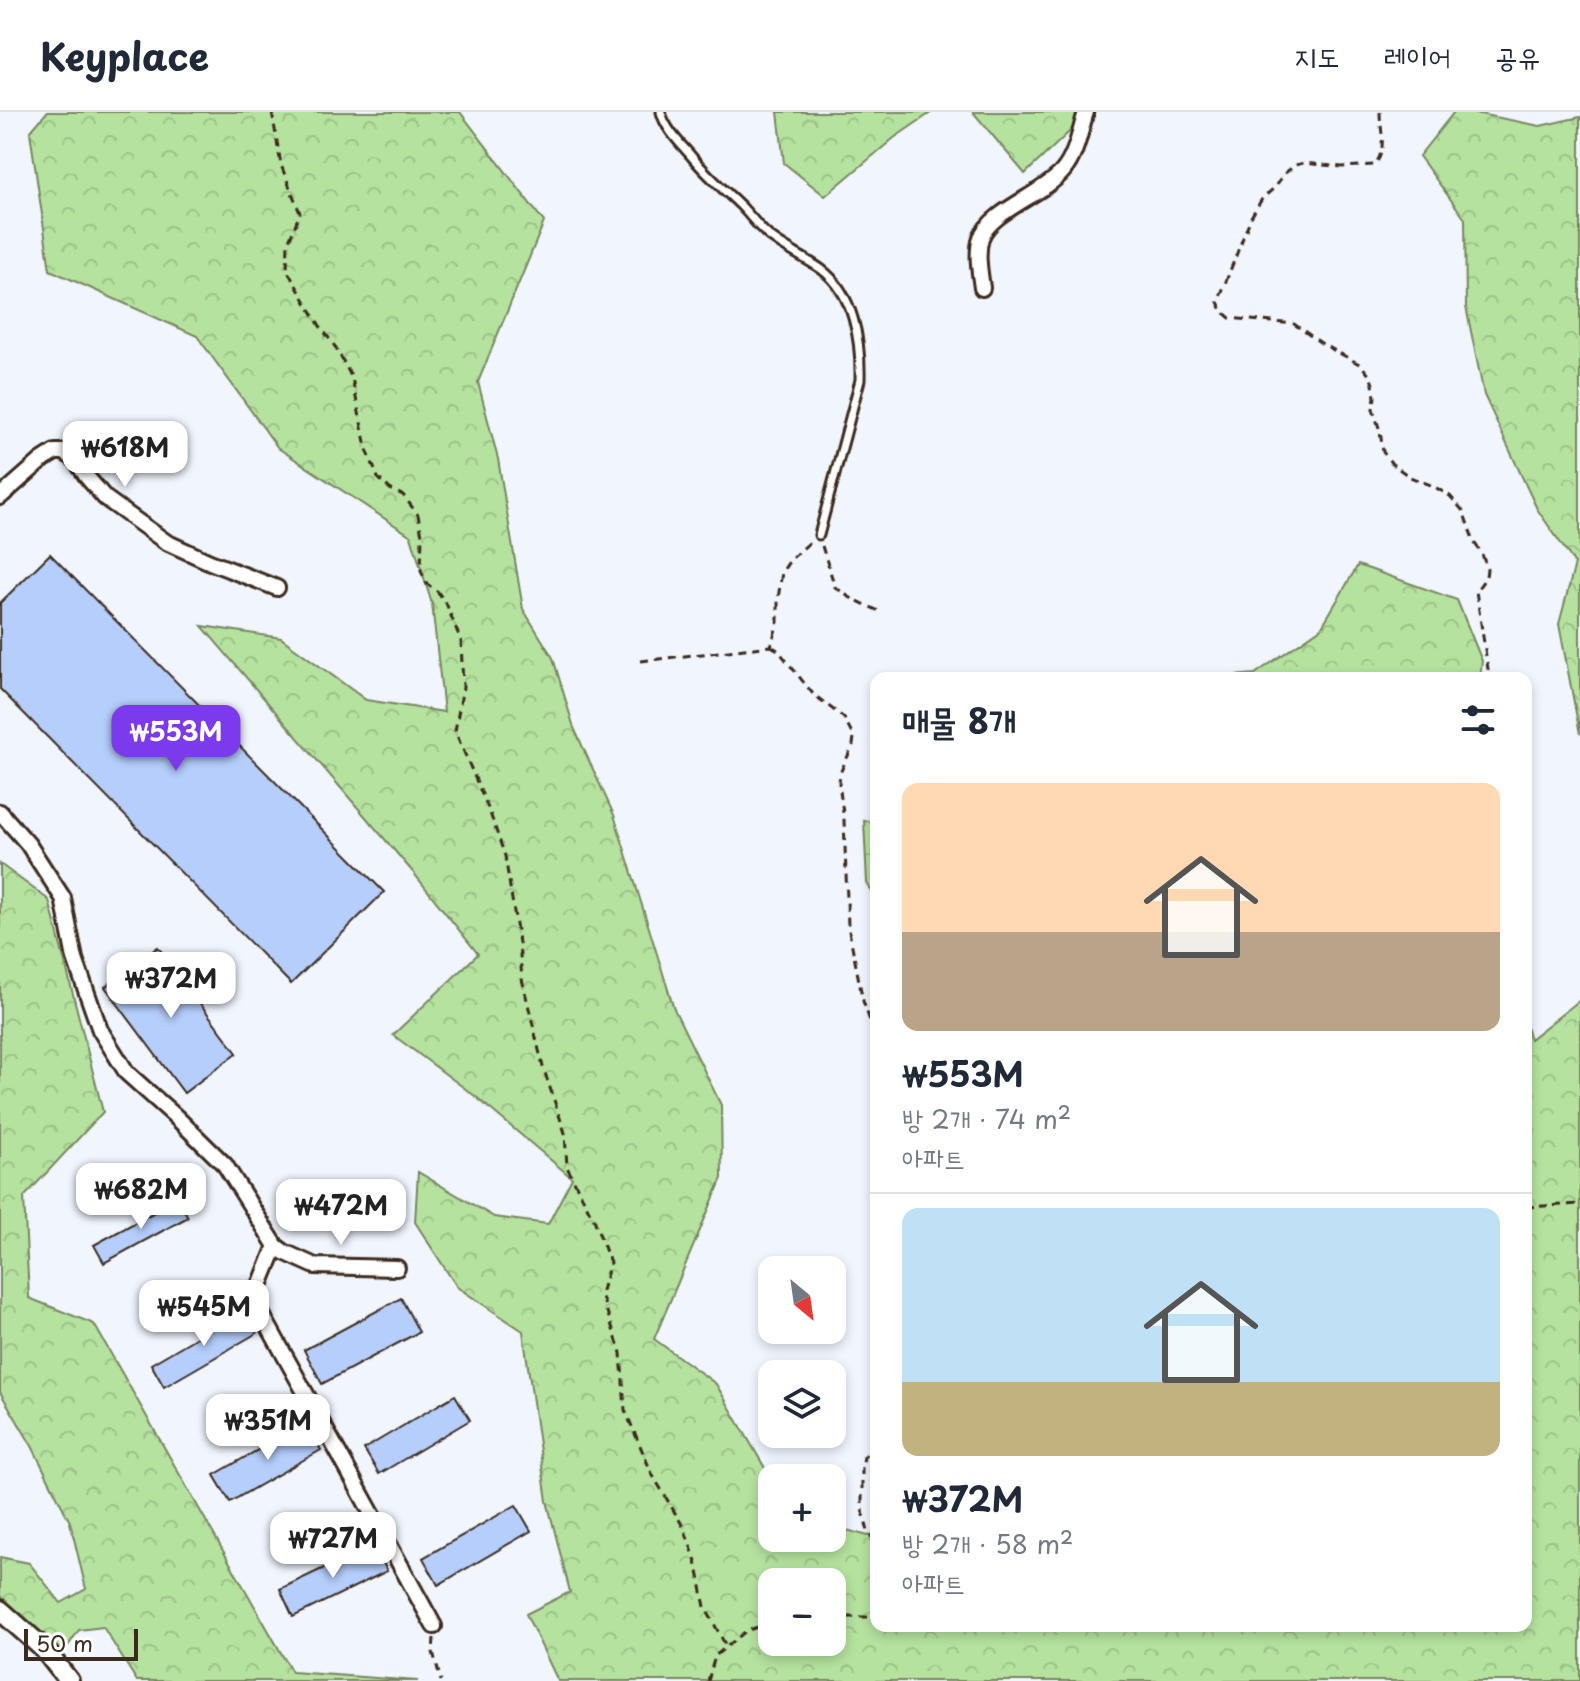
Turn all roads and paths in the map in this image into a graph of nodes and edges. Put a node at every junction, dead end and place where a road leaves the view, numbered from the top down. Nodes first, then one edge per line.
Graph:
1 (272, 112) edge
2 (661, 112) edge
3 (1086, 112) edge
4 (1380, 112) edge
5 (982, 288) dead end
6 (0, 497) edge
7 (819, 535) junction
8 (277, 588) dead end
9 (881, 612) dead end
10 (771, 646) junction
11 (641, 661) dead end
12 (1487, 672) edge
13 (0, 812) edge
14 (870, 1021) edge
15 (1580, 1204) edge
16 (1532, 1207) edge
17 (276, 1246) junction
18 (397, 1268) dead end
19 (870, 1450) edge
20 (870, 1536) edge
21 (0, 1610) edge
22 (846, 1617) edge
23 (870, 1617) edge
24 (434, 1626) joint
25 (758, 1627) edge
26 (726, 1646) junction
27 (69, 1681) edge
28 (441, 1681) edge
29 (708, 1681) edge

1 - 26 path
2 - 7 lane
3 - 5 street
4 - 12 path
6 - 8 street
7 - 9 path
7 - 10 path
10 - 11 path
10 - 14 path
13 - 17 street
15 - 16 path
17 - 18 street
17 - 24 street
19 - 20 path
21 - 27 street
22 - 23 path
24 - 28 path
25 - 26 path
26 - 29 path

